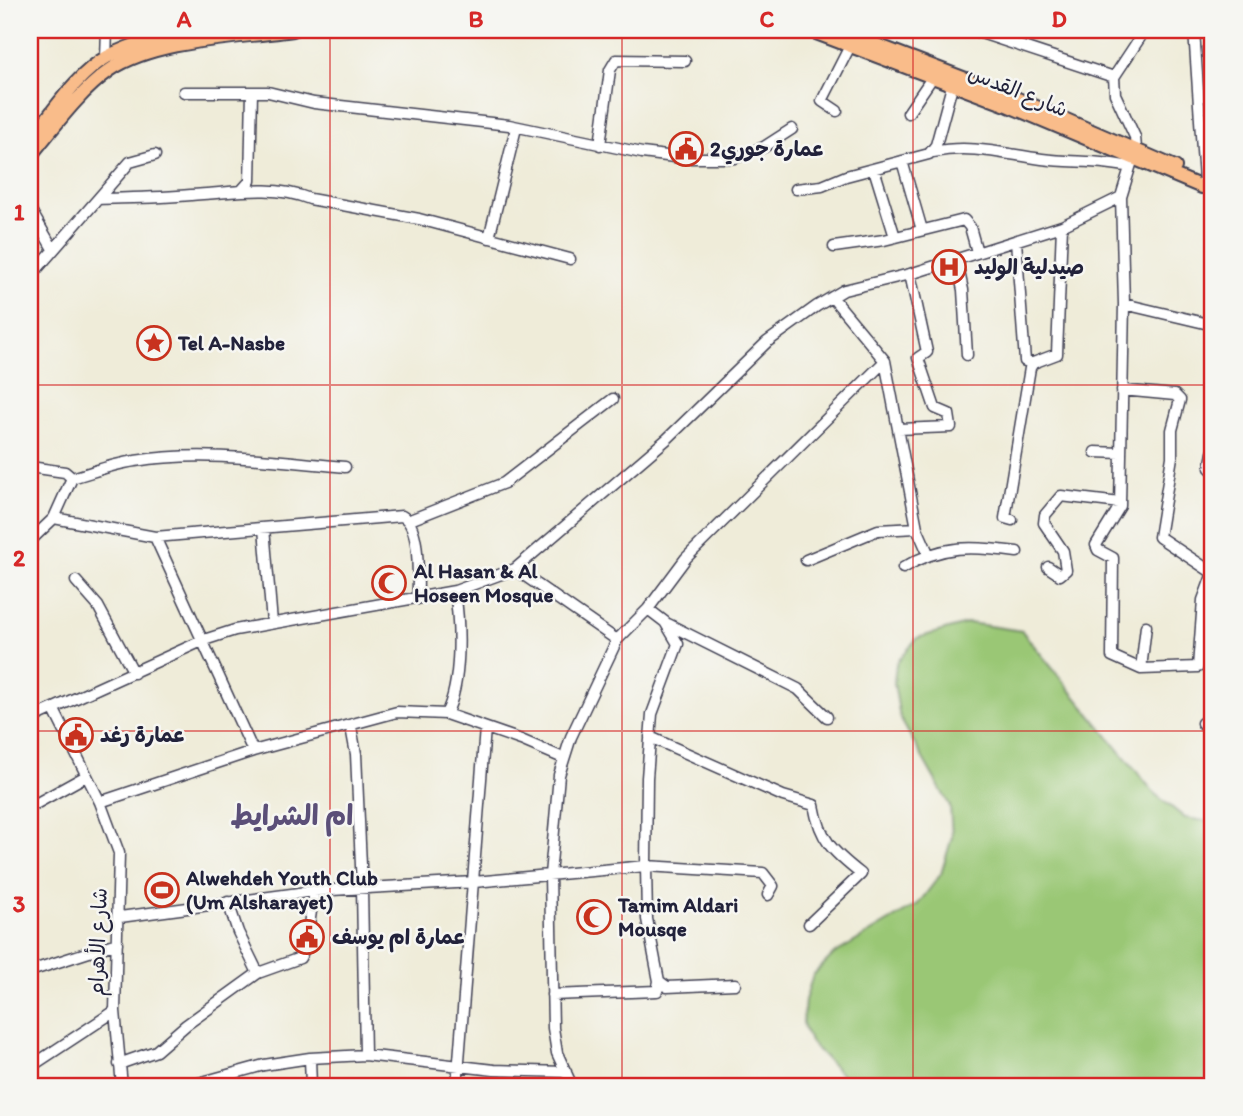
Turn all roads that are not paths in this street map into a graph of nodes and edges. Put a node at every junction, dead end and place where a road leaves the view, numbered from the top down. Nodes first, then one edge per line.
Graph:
1 (107, 30) edge
2 (195, 30) edge
3 (293, 30) edge
4 (808, 30) edge
5 (838, 30) edge
6 (972, 30) edge
7 (1145, 30) edge
8 (1194, 30) edge
9 (850, 46) junction
10 (106, 58) junction
11 (685, 61) dead end
12 (935, 73) junction
13 (1114, 77) junction
14 (952, 86) junction
15 (184, 92) dead end
16 (252, 92) junction
17 (836, 111) dead end
18 (908, 113) dead end
19 (516, 128) junction
20 (792, 129) dead end
21 (32, 132) edge
22 (600, 145) junction
23 (933, 152) junction
24 (155, 155) dead end
25 (30, 156) edge
26 (1133, 157) junction
27 (902, 161) junction
28 (874, 169) junction
29 (1210, 183) edge
30 (796, 189) dead end
31 (242, 190) junction
32 (1121, 197) junction
33 (98, 199) junction
34 (30, 209) edge
35 (1062, 226) junction
36 (922, 230) junction
37 (895, 237) junction
38 (489, 238) junction
39 (1016, 241) junction
40 (834, 247) dead end
41 (53, 248) junction
42 (977, 252) junction
43 (956, 258) junction
44 (570, 259) dead end
45 (910, 274) junction
46 (30, 277) edge
47 (832, 297) junction
48 (1124, 304) junction
49 (1213, 323) edge
50 (967, 355) dead end
51 (885, 361) junction
52 (1033, 363) junction
53 (1122, 390) junction
54 (613, 398) dead end
55 (898, 429) junction
56 (1094, 452) dead end
57 (1121, 453) junction
58 (1213, 453) edge
59 (30, 467) edge
60 (345, 467) dead end
61 (1213, 470) edge
62 (72, 478) junction
63 (1120, 503) junction
64 (54, 518) junction
65 (410, 520) junction
66 (1012, 520) dead end
67 (264, 528) junction
68 (917, 528) junction
69 (155, 537) junction
70 (30, 541) edge
71 (1017, 552) dead end
72 (928, 553) junction
73 (806, 560) dead end
74 (1048, 566) dead end
75 (515, 569) junction
76 (902, 569) dead end
77 (1213, 573) edge
78 (76, 581) dead end
79 (455, 591) junction
80 (418, 599) junction
81 (648, 609) junction
82 (665, 622) junction
83 (272, 623) junction
84 (1146, 626) dead end
85 (204, 640) junction
86 (617, 640) junction
87 (1142, 669) junction
88 (134, 673) junction
89 (54, 710) junction
90 (446, 713) junction
91 (827, 718) dead end
92 (30, 719) edge
93 (1213, 722) edge
94 (1202, 723) dead end
95 (351, 727) junction
96 (485, 728) junction
97 (650, 737) junction
98 (253, 751) junction
99 (563, 758) junction
100 (86, 776) junction
101 (100, 802) junction
102 (30, 807) edge
103 (646, 866) junction
104 (550, 875) junction
105 (474, 883) junction
106 (362, 888) junction
107 (314, 891) junction
108 (768, 895) dead end
109 (228, 902) junction
110 (120, 917) junction
111 (809, 923) dead end
112 (117, 943) junction
113 (30, 971) edge
114 (258, 973) junction
115 (659, 981) junction
116 (736, 984) dead end
117 (552, 995) junction
118 (115, 1011) junction
119 (365, 1055) junction
120 (310, 1058) junction
121 (119, 1064) junction
122 (458, 1066) junction
123 (30, 1067) edge
124 (566, 1072) junction
125 (122, 1086) edge
126 (188, 1086) edge
127 (311, 1086) edge
128 (457, 1086) edge
129 (572, 1086) edge

1 - 10 street
2 - 10 main road
3 - 25 main road
4 - 9 main road, شارع القدس
5 - 12 main road, شارع القدس
6 - 13 street
7 - 13 street
8 - 29 street
9 - 12 main road, شارع القدس
9 - 17 street
10 - 21 main road
11 - 22 street
12 - 14 main road, شارع القدس
12 - 18 street
12 - 26 main road, شارع القدس
13 - 26 street
14 - 23 street
14 - 26 main road, شارع القدس
15 - 16 street
16 - 19 street
16 - 31 street
19 - 22 street
19 - 38 street
20 - 22 street
23 - 26 street
23 - 27 street
24 - 33 street
26 - 29 main road, شارع القدس
26 - 32 street
27 - 28 street
27 - 36 street
28 - 30 street
28 - 37 street
31 - 33 street
31 - 38 street
32 - 35 street
32 - 48 street
33 - 41 street
34 - 41 street
35 - 39 street
35 - 52 street
36 - 37 street
36 - 42 street
37 - 40 street
38 - 44 street
39 - 42 street
39 - 52 street
41 - 46 street
42 - 43 street
43 - 45 street
43 - 50 street
45 - 47 street
45 - 55 street
47 - 51 street
47 - 75 street
48 - 49 street
48 - 53 street
51 - 55 street
51 - 81 street
52 - 66 street
53 - 57 street
53 - 77 street
54 - 65 street
55 - 68 street
56 - 57 street
57 - 63 street
58 - 61 street
59 - 62 street
60 - 62 street
62 - 64 street
63 - 74 street
63 - 87 street
64 - 69 street
64 - 70 street
65 - 67 street
65 - 80 street
67 - 69 street
67 - 83 street
68 - 72 street
68 - 73 street
69 - 85 street
71 - 72 street
72 - 76 street
75 - 79 street
75 - 86 street
77 - 87 street
78 - 88 street
79 - 80 street
79 - 90 street
80 - 83 street
81 - 82 street
81 - 86 street
82 - 91 street
82 - 97 street
83 - 85 street
84 - 87 street
85 - 88 street
85 - 98 street
86 - 99 street
88 - 89 street
89 - 92 street
89 - 100 street, شارع الأهرام
90 - 95 street
90 - 96 street
93 - 94 street
95 - 98 street
95 - 106 street
96 - 99 street
96 - 105 street
97 - 103 street
97 - 111 street
98 - 101 street
99 - 104 street
100 - 101 street, شارع الأهرام
100 - 102 street
101 - 110 street, شارع الأهرام
103 - 104 street
103 - 108 street
103 - 115 street
104 - 105 street
104 - 117 street
105 - 106 street
105 - 122 street
106 - 107 street
106 - 119 street
107 - 109 street
107 - 114 street
109 - 110 street
109 - 114 street
110 - 112 street, شارع الأهرام
112 - 113 street
112 - 118 street, شارع الأهرام
114 - 121 street
115 - 116 street
115 - 117 street
117 - 124 street
118 - 121 street, شارع الأهرام
118 - 123 street
119 - 120 street
119 - 122 street
120 - 126 street
120 - 127 street
121 - 125 street, شارع الأهرام
122 - 124 street
122 - 128 street
124 - 129 street

